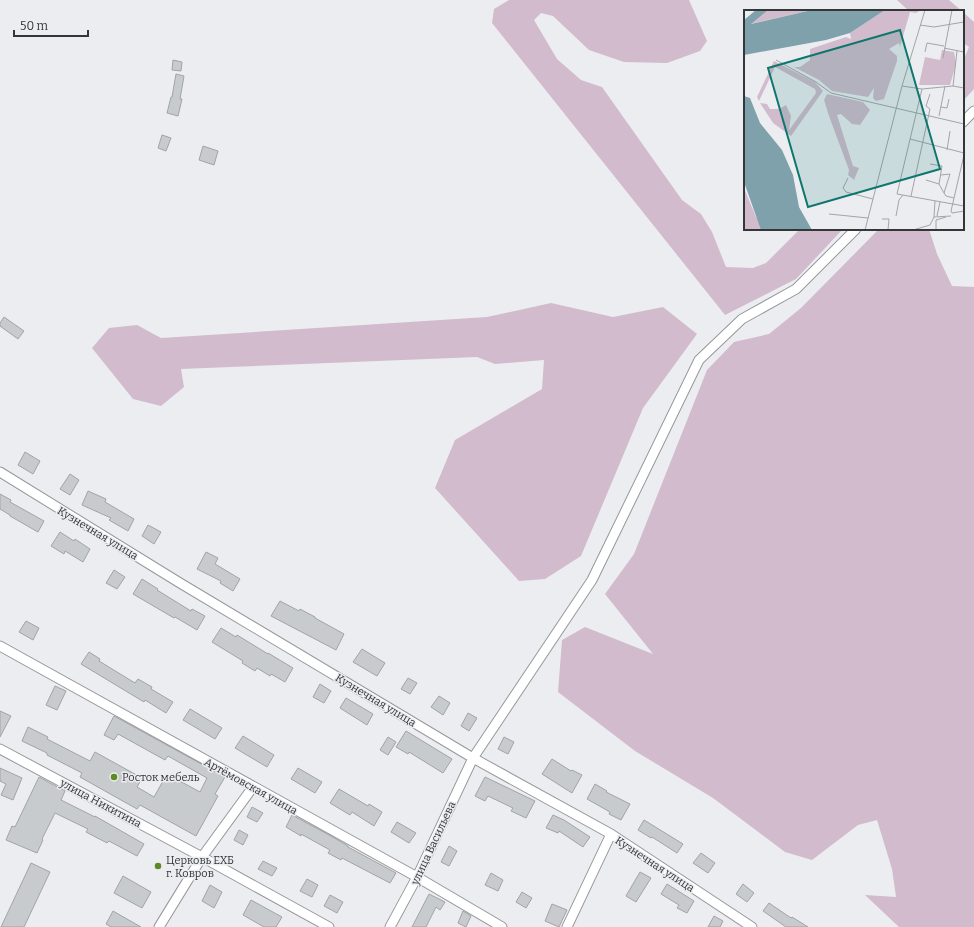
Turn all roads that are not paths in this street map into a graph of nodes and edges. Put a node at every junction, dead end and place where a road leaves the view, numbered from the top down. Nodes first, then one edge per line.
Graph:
1 (974, 111) edge
2 (964, 121) edge
3 (855, 230) edge
4 (0, 472) edge
5 (0, 646) edge
6 (0, 749) edge
7 (473, 758) junction
8 (253, 787) junction
9 (610, 834) junction
10 (202, 857) junction
11 (417, 877) junction
12 (159, 927) edge
13 (329, 927) edge
14 (390, 927) edge
15 (502, 927) edge
16 (566, 927) edge
17 (752, 927) edge

1 - 2 street
3 - 7 street, улица Васильева
4 - 7 street, Кузнечная улица
5 - 8 street, Артёмовская улица
6 - 10 street, улица Никитина
7 - 9 street, Кузнечная улица
7 - 11 street, улица Васильева
8 - 10 street
8 - 11 street, Артёмовская улица
9 - 16 street
9 - 17 street, Кузнечная улица
10 - 12 street
10 - 13 street, улица Никитина
11 - 14 street, улица Васильева
11 - 15 street, Артёмовская улица

